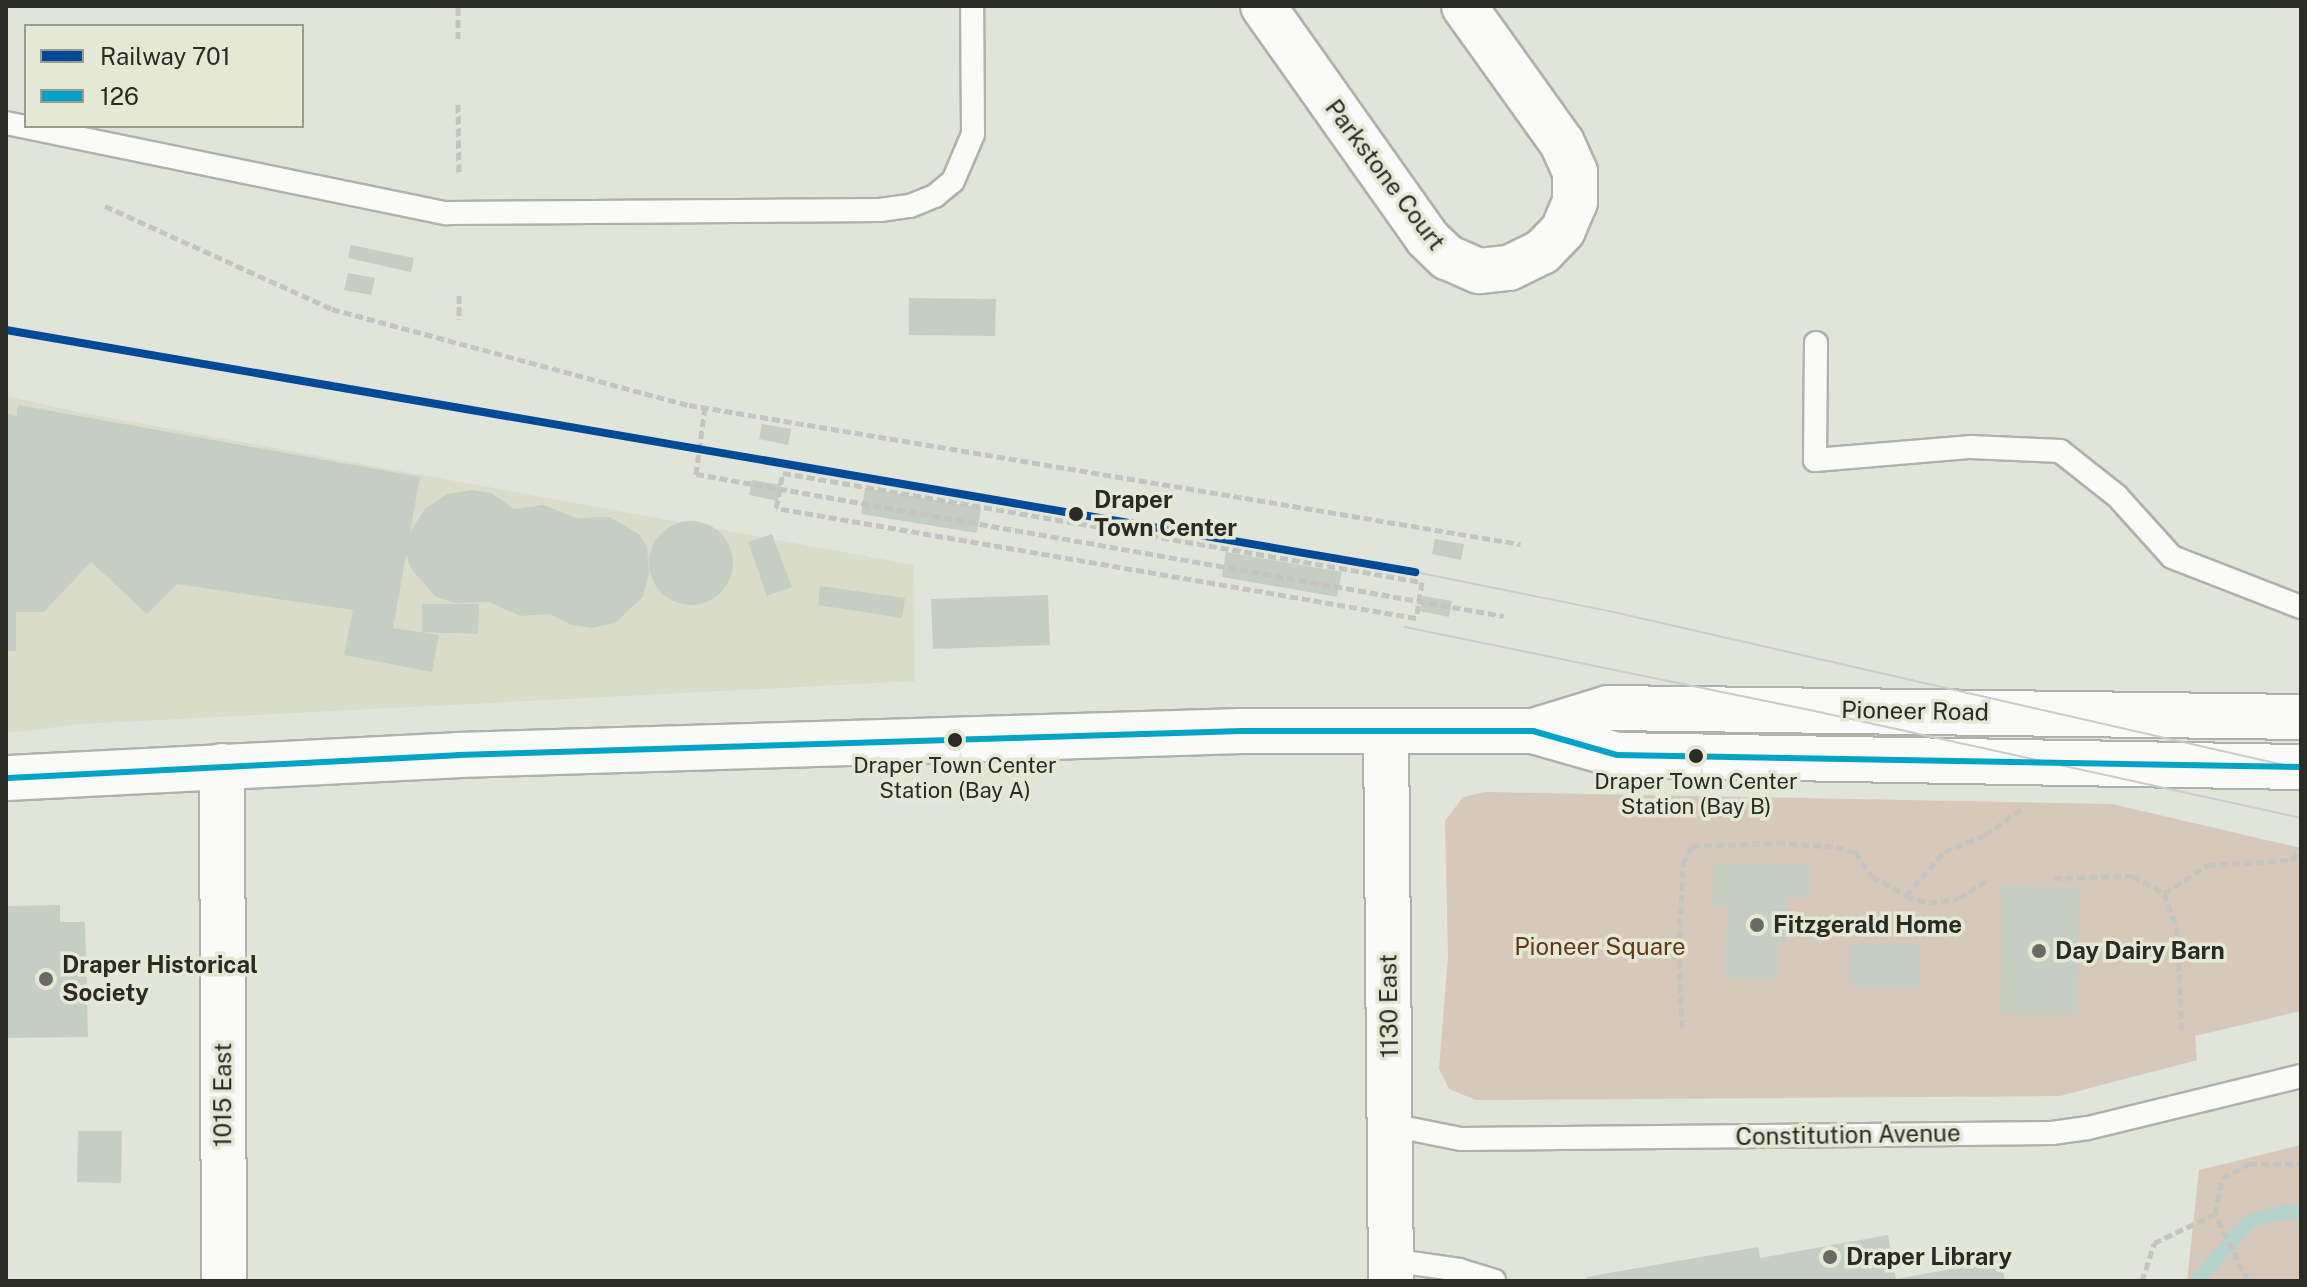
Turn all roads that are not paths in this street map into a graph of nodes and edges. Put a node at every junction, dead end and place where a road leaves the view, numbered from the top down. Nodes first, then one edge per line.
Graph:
1 (972, 6) edge
2 (1263, 6) edge
3 (1464, 6) edge
4 (30, 128) edge
5 (1816, 343) dead end
6 (2301, 607) edge
7 (2301, 717) edge
8 (1386, 731) junction
9 (1533, 731) junction
10 (222, 766) junction
11 (2301, 767) edge
12 (6, 778) edge
13 (2301, 1076) edge
14 (1391, 1125) junction
15 (1390, 1270) edge
16 (224, 1281) edge
17 (1494, 1281) edge

1 - 4 lane
2 - 3 street, Parkstone Court
5 - 6 lane
7 - 9 street, Pioneer Road
8 - 9 street, Pioneer Road
8 - 10 street, Pioneer Road
8 - 14 street, 1130 East
9 - 11 street, Pioneer Road
10 - 12 street, Pioneer Road
10 - 16 street, 1015 East
13 - 14 lane, Constitution Avenue
14 - 15 street, 1130 East
15 - 17 lane

